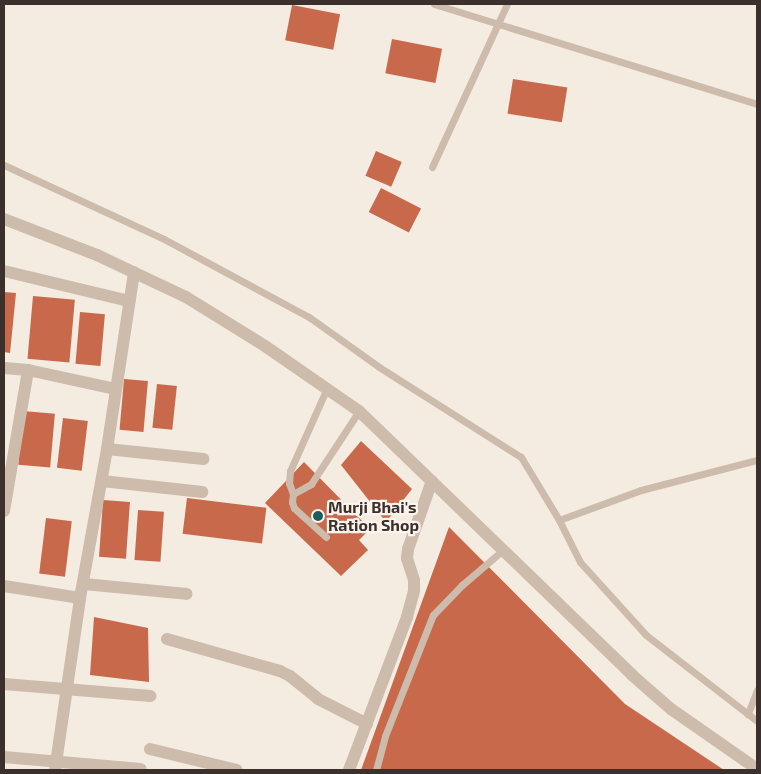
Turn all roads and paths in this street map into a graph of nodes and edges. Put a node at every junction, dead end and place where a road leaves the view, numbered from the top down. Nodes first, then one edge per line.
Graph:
1 (434, 4) edge
2 (508, 4) edge
3 (498, 24) junction
4 (757, 104) edge
5 (4, 165) edge
6 (432, 167) dead end
7 (4, 219) edge
8 (4, 271) edge
9 (134, 272) junction
10 (129, 301) junction
11 (4, 368) edge
12 (28, 370) junction
13 (327, 388) junction
14 (116, 389) junction
15 (359, 411) junction
16 (107, 449) junction
17 (203, 459) dead end
18 (757, 460) edge
19 (102, 480) junction
20 (432, 481) junction
21 (202, 492) dead end
22 (293, 494) junction
23 (4, 512) edge
24 (559, 520) junction
25 (326, 537) dead end
26 (503, 550) junction
27 (84, 584) junction
28 (4, 586) edge
29 (187, 594) dead end
30 (80, 598) junction
31 (167, 639) dead end
32 (4, 684) edge
33 (69, 688) junction
34 (757, 690) edge
35 (150, 696) dead end
36 (748, 714) junction
37 (757, 721) edge
38 (367, 724) junction
39 (150, 748) dead end
40 (4, 757) edge
41 (56, 766) edge
42 (757, 769) edge
43 (140, 770) edge
44 (238, 770) edge
45 (349, 770) edge
46 (376, 770) edge

1 - 3 lane
2 - 3 lane
3 - 4 lane
3 - 6 lane
5 - 24 lane
7 - 9 street
8 - 10 street
9 - 10 street
9 - 13 street
10 - 14 street
11 - 12 street
12 - 14 street
12 - 23 street
13 - 15 street
13 - 22 lane
14 - 16 street
15 - 20 street
15 - 22 lane
16 - 17 street
16 - 19 street
18 - 24 lane
19 - 21 street
19 - 27 street
20 - 26 street
20 - 38 street
22 - 25 lane
24 - 36 lane
26 - 42 street
26 - 46 lane
27 - 29 street
27 - 30 street
28 - 30 street
30 - 33 street
31 - 38 street
32 - 33 street
33 - 35 street
33 - 41 street
34 - 36 lane
36 - 37 lane
38 - 45 street
39 - 44 street
40 - 41 street
41 - 43 street

